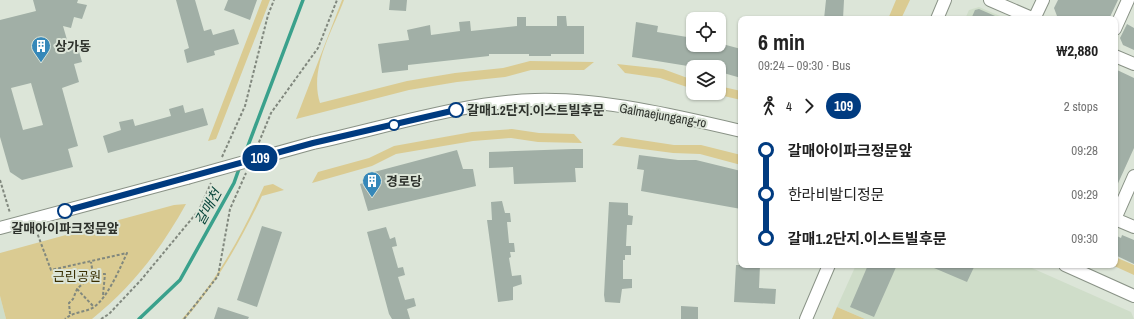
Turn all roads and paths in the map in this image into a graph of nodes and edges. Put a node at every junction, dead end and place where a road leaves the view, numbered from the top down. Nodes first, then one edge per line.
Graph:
1 (945, 0) edge
2 (990, 0) edge
3 (1043, 0) edge
4 (1128, 0) edge
5 (938, 16) edge
6 (1027, 16) edge
7 (1035, 16) edge
8 (1118, 22) edge
9 (1118, 57) edge
10 (1134, 64) edge
11 (738, 130) edge
12 (1134, 176) edge
13 (0, 180) edge
14 (1118, 212) edge
15 (32, 220) junction
16 (1118, 220) edge
17 (13, 225) junction
18 (1134, 227) edge
19 (0, 228) edge
20 (91, 262) junction
21 (828, 268) edge
22 (1072, 268) edge
23 (93, 274) junction
24 (77, 289) junction
25 (103, 296) junction
26 (1134, 296) edge
27 (94, 307) junction
28 (70, 314) junction
29 (65, 319) edge
30 (806, 319) edge

1 - 5 street
2 - 6 street
3 - 7 street
4 - 8 street
9 - 10 street
11 - 15 street, Galmaejungang-ro, bridge
12 - 14 street
13 - 17 path
15 - 17 street, Galmaejungang-ro
15 - 20 path
16 - 18 street
17 - 19 street, Galmaejungang-ro
20 - 23 path
20 - 25 path
21 - 30 street
22 - 26 street
23 - 24 path
23 - 25 path
24 - 27 path
24 - 28 path
25 - 27 path
27 - 28 path
28 - 29 path

